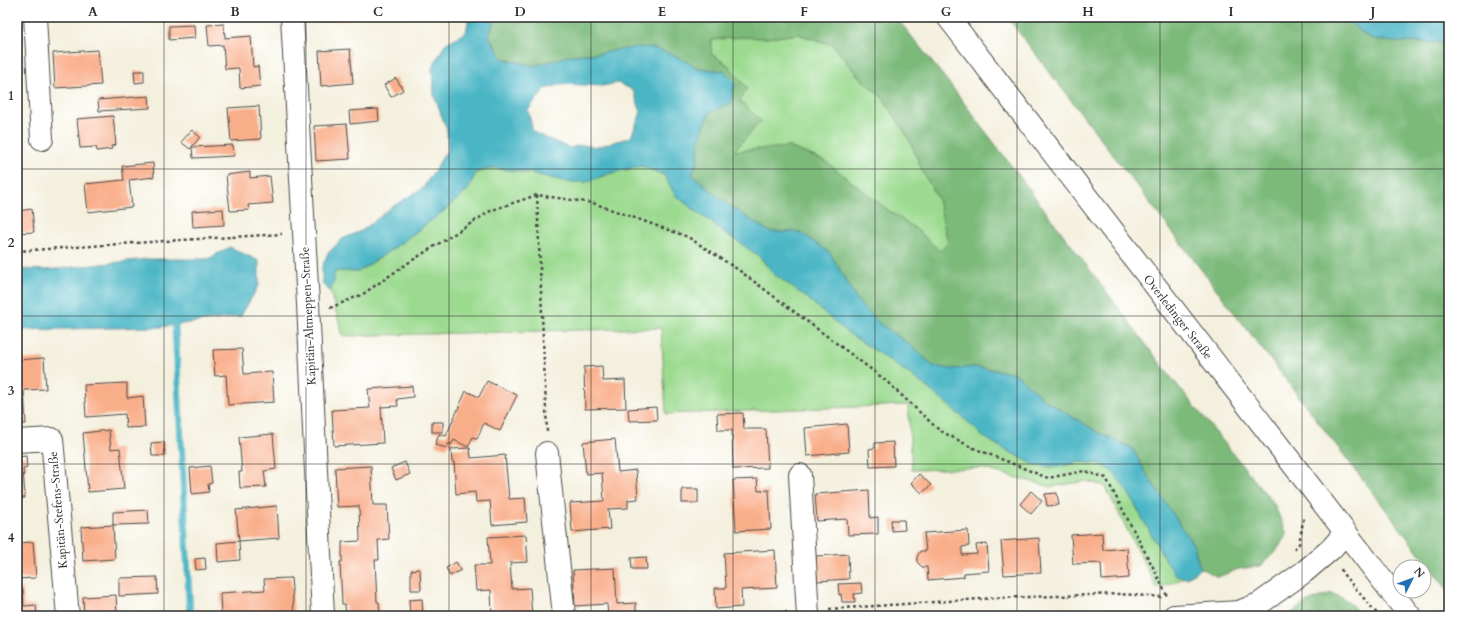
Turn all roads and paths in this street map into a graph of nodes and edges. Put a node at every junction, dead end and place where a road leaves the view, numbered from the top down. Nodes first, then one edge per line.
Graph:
1 (35, 17) edge
2 (292, 17) edge
3 (948, 17) edge
4 (42, 139) dead end
5 (537, 196) junction
6 (304, 233) junction
7 (17, 251) edge
8 (308, 304) junction
9 (17, 441) edge
10 (547, 453) joint
11 (800, 475) dead end
12 (1305, 514) dead end
13 (1345, 533) junction
14 (1291, 554) dead end
15 (808, 613) edge
16 (68, 616) edge
17 (323, 616) edge
18 (564, 616) edge
19 (719, 616) edge
20 (1174, 616) edge
21 (1410, 616) edge

1 - 4 street
2 - 6 street, Kapitän-Altmeppen-Straße
3 - 13 street, Overledinger Straße
5 - 8 path
5 - 10 path
5 - 15 path
6 - 7 path
6 - 8 street, Kapitän-Altmeppen-Straße
8 - 17 street, Kapitän-Altmeppen-Straße
9 - 16 street, Kapitän-Stefens-Straße
10 - 18 street
11 - 15 street
12 - 14 path
13 - 20 street
13 - 21 street, Overledinger Straße
15 - 19 path

